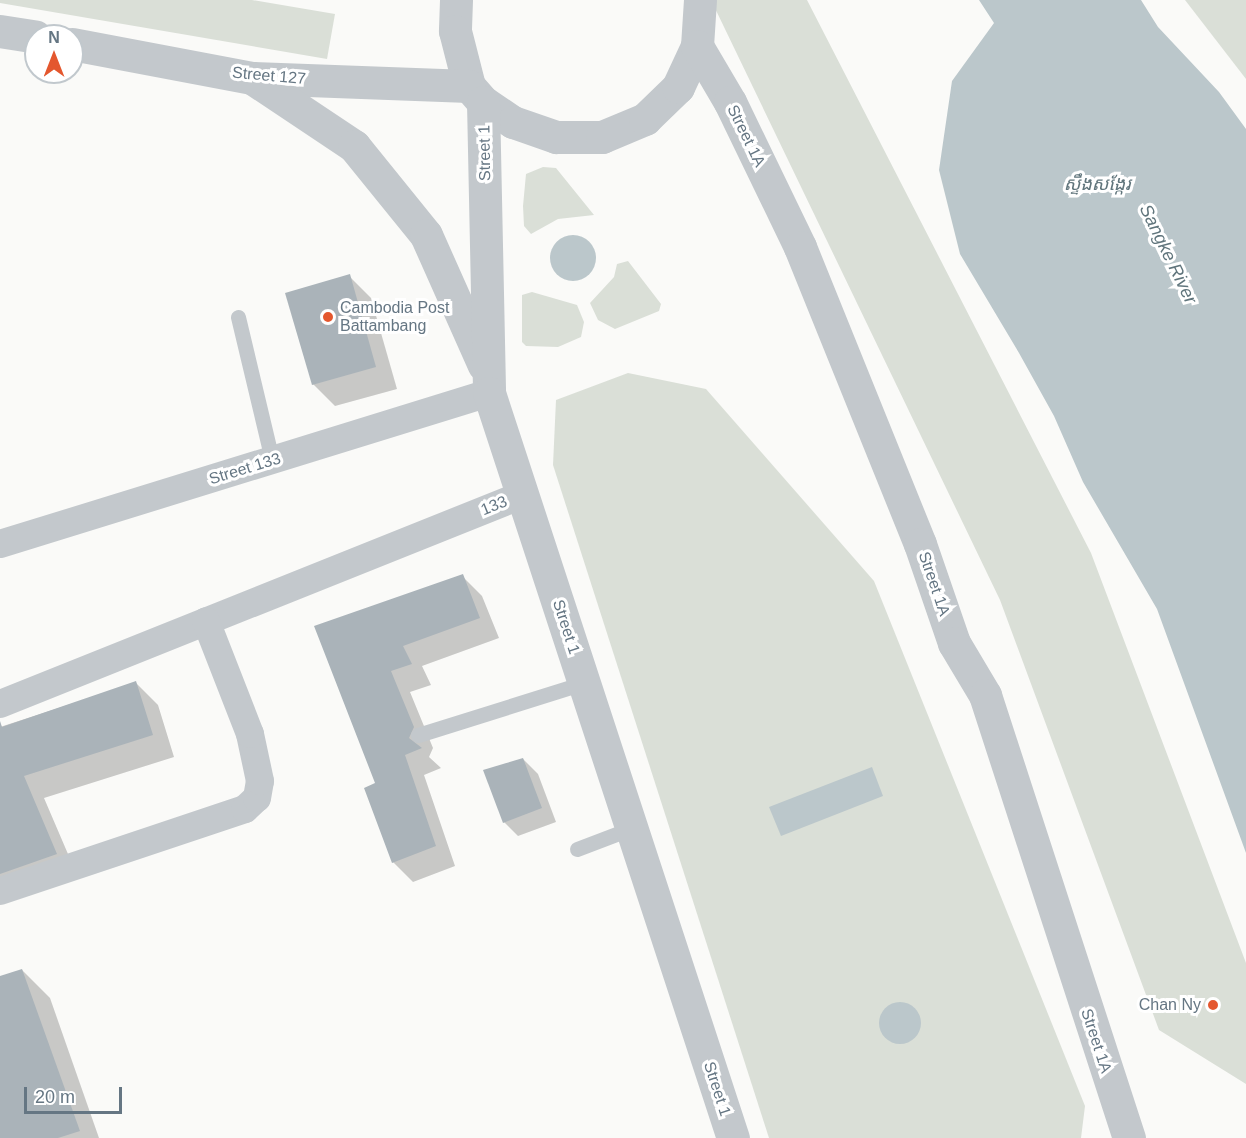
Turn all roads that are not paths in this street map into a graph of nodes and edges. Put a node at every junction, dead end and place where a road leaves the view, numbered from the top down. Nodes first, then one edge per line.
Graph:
1 (456, 0) edge
2 (700, 0) edge
3 (0, 31) edge
4 (24, 35) edge
5 (84, 46) edge
6 (697, 46) junction
7 (252, 78) junction
8 (476, 94) junction
9 (238, 317) dead end
10 (489, 386) junction
11 (272, 460) junction
12 (522, 495) junction
13 (0, 544) edge
14 (207, 621) junction
15 (584, 683) junction
16 (0, 704) edge
17 (418, 735) dead end
18 (632, 828) junction
19 (576, 849) dead end
20 (0, 891) edge
21 (732, 1138) edge
22 (1129, 1138) edge

1 - 8 street, Street 1
2 - 6 street
3 - 4 street
5 - 7 street, Street 127
6 - 8 street
6 - 22 street, Street 1A
7 - 8 street, Street 127
7 - 10 street
8 - 10 street, Street 1
9 - 11 lane
10 - 11 street, Street 133
10 - 12 street, Street 1
11 - 13 street, Street 133
12 - 14 street, 133
12 - 15 street, Street 1
14 - 16 street, 133
14 - 20 street
15 - 17 lane
15 - 18 street, Street 1
18 - 19 lane
18 - 21 street, Street 1

